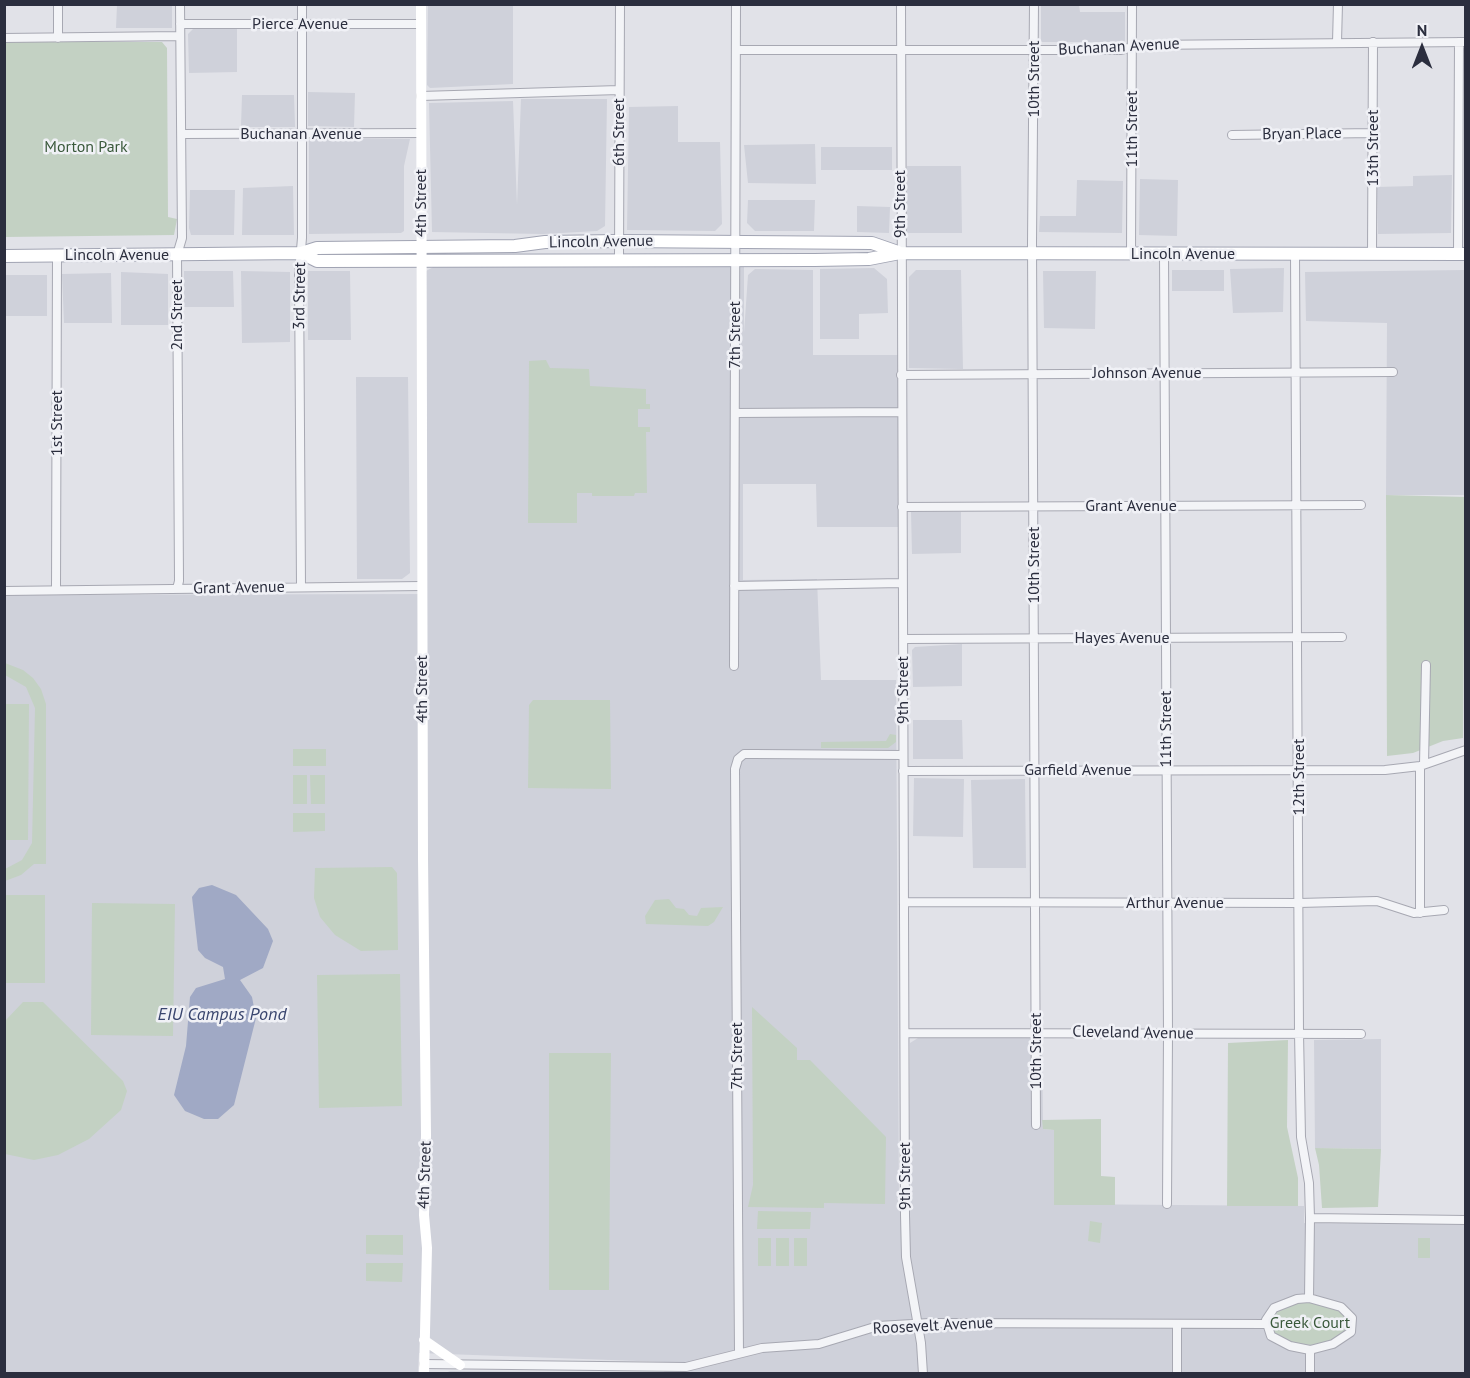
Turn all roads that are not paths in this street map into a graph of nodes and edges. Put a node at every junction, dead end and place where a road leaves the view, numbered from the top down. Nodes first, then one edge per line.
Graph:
1 (58, 4) edge
2 (180, 4) edge
3 (302, 4) edge
4 (421, 4) edge
5 (620, 4) edge
6 (736, 4) edge
7 (901, 4) edge
8 (1034, 4) edge
9 (1132, 4) edge
10 (1338, 4) edge
11 (180, 24) junction
12 (302, 24) junction
13 (421, 24) junction
14 (180, 36) junction
15 (4, 38) edge
16 (58, 38) junction
17 (1337, 42) junction
18 (1373, 42) junction
19 (1462, 42) edge
20 (1132, 47) junction
21 (736, 50) junction
22 (901, 51) junction
23 (1034, 51) junction
24 (619, 90) junction
25 (421, 96) junction
26 (421, 133) junction
27 (1373, 133) junction
28 (182, 134) junction
29 (302, 134) junction
30 (1232, 135) dead end
31 (619, 241) junction
32 (734, 241) junction
33 (421, 247) junction
34 (301, 253) junction
35 (900, 253) junction
36 (1032, 254) junction
37 (1131, 254) junction
38 (1164, 254) junction
39 (1295, 254) junction
40 (1372, 254) junction
41 (1462, 254) edge
42 (57, 255) junction
43 (177, 255) junction
44 (4, 256) edge
45 (619, 259) junction
46 (735, 259) junction
47 (421, 261) junction
48 (1296, 372) junction
49 (1393, 372) dead end
50 (1164, 373) junction
51 (1033, 374) junction
52 (901, 375) junction
53 (901, 412) junction
54 (735, 413) junction
55 (1297, 505) junction
56 (1361, 505) dead end
57 (1034, 506) junction
58 (1165, 506) junction
59 (902, 507) junction
60 (902, 583) junction
61 (422, 586) junction
62 (734, 586) junction
63 (301, 587) junction
64 (177, 589) junction
65 (4, 591) edge
66 (56, 591) junction
67 (1342, 637) dead end
68 (1034, 638) junction
69 (1166, 638) junction
70 (1298, 638) junction
71 (903, 639) junction
72 (1426, 665) dead end
73 (734, 666) dead end
74 (1466, 750) edge
75 (903, 755) junction
76 (1422, 765) junction
77 (1035, 770) junction
78 (1167, 770) junction
79 (1299, 770) junction
80 (903, 771) junction
81 (904, 902) junction
82 (1036, 903) junction
83 (1167, 903) junction
84 (1299, 903) junction
85 (1444, 910) dead end
86 (1420, 913) junction
87 (1036, 1032) junction
88 (905, 1033) junction
89 (1299, 1033) junction
90 (1168, 1034) junction
91 (1361, 1034) dead end
92 (1036, 1125) dead end
93 (1167, 1204) dead end
94 (1310, 1218) junction
95 (1466, 1220) edge
96 (1309, 1298) junction
97 (918, 1324) junction
98 (1178, 1324) junction
99 (1266, 1324) junction
100 (424, 1340) junction
101 (1310, 1350) junction
102 (739, 1353) junction
103 (460, 1365) junction
104 (424, 1369) edge
105 (923, 1374) edge
106 (1178, 1374) edge
107 (1310, 1374) edge

1 - 16 street
2 - 11 street, 2nd Street
3 - 12 street, 3rd Street
4 - 13 street, 4th Street
5 - 24 street, 6th Street
6 - 21 street, 7th Street
7 - 22 street, 9th Street
8 - 23 street, 10th Street
9 - 20 street, 11th Street
10 - 17 street
11 - 12 street, Pierce Avenue
11 - 14 street, 2nd Street
12 - 13 street, Pierce Avenue
12 - 29 street, 3rd Street
13 - 25 street, 4th Street
14 - 16 street
14 - 28 street, 2nd Street
15 - 16 street
17 - 18 street, Buchanan Avenue
17 - 20 street, Buchanan Avenue
18 - 19 street, Buchanan Avenue
18 - 27 street, 13th Street
19 - 41 street
20 - 23 street, Buchanan Avenue
20 - 37 street, 11th Street
21 - 22 street, Buchanan Avenue
21 - 32 street, 7th Street
22 - 23 street, Buchanan Avenue
22 - 35 street, 9th Street
23 - 36 street, 10th Street
24 - 25 street
24 - 31 street, 6th Street
25 - 26 street, 4th Street
26 - 29 street, Buchanan Avenue
26 - 33 street, 4th Street
27 - 30 street, Bryan Place
27 - 40 street, 13th Street
28 - 29 street, Buchanan Avenue
28 - 43 street, 2nd Street
29 - 34 street, 3rd Street
31 - 32 main road, Lincoln Avenue
31 - 33 main road, Lincoln Avenue
31 - 45 street, 6th Street
32 - 35 main road, Lincoln Avenue
32 - 46 street, 7th Street
33 - 34 main road, Lincoln Avenue
33 - 47 street, 4th Street
34 - 43 main road, Lincoln Avenue
34 - 47 main road, Lincoln Avenue
34 - 63 street, 3rd Street
35 - 36 main road, Lincoln Avenue
35 - 46 main road, Lincoln Avenue
35 - 52 street, 9th Street
36 - 37 main road, Lincoln Avenue
36 - 51 street, 10th Street
37 - 38 main road, Lincoln Avenue
38 - 39 main road, Lincoln Avenue
38 - 50 street, 11th Street
39 - 40 main road, Lincoln Avenue
39 - 48 street, 12th Street
40 - 41 main road, Lincoln Avenue
42 - 43 main road, Lincoln Avenue
42 - 44 main road, Lincoln Avenue
42 - 66 street, 1st Street
43 - 64 street, 2nd Street
45 - 46 main road, Lincoln Avenue
45 - 47 main road, Lincoln Avenue
46 - 54 street, 7th Street
47 - 61 street, 4th Street
48 - 49 street, Johnson Avenue
48 - 50 street, Johnson Avenue
48 - 55 street, 12th Street
50 - 51 street, Johnson Avenue
50 - 58 street, 11th Street
51 - 52 street, Johnson Avenue
51 - 57 street, 10th Street
52 - 53 street, 9th Street
53 - 54 street
53 - 59 street, 9th Street
54 - 62 street, 7th Street
55 - 56 street, Grant Avenue
55 - 58 street, Grant Avenue
55 - 70 street, 12th Street
57 - 58 street, Grant Avenue
57 - 59 street, Grant Avenue
57 - 68 street, 10th Street
58 - 69 street, 11th Street
59 - 60 street, 9th Street
60 - 62 street
60 - 71 street, 9th Street
61 - 63 street, Grant Avenue
61 - 100 street, 4th Street
62 - 73 street, 7th Street
63 - 64 street, Grant Avenue
64 - 66 street, Grant Avenue
65 - 66 street, Grant Avenue
67 - 70 street, Hayes Avenue
68 - 69 street, Hayes Avenue
68 - 71 street, Hayes Avenue
68 - 77 street, 10th Street
69 - 70 street, Hayes Avenue
69 - 78 street, 11th Street
70 - 79 street, 12th Street
71 - 75 street, 9th Street
72 - 76 street
74 - 76 street, Garfield Avenue
75 - 80 street, 9th Street
75 - 102 street, 7th Street
76 - 79 street, Garfield Avenue
76 - 86 street
77 - 78 street, Garfield Avenue
77 - 80 street, Garfield Avenue
77 - 82 street, 10th Street
78 - 79 street, Garfield Avenue
78 - 83 street, 11th Street
79 - 84 street, 12th Street
80 - 81 street, 9th Street
81 - 82 street, Arthur Avenue
81 - 88 street, 9th Street
82 - 83 street, Arthur Avenue
82 - 87 street, 10th Street
83 - 84 street, Arthur Avenue
83 - 90 street, 11th Street
84 - 86 street, Arthur Avenue
84 - 89 street, 12th Street
85 - 86 street, Arthur Avenue
87 - 88 street, Cleveland Avenue
87 - 90 street, Cleveland Avenue
87 - 92 street, 10th Street
88 - 97 street, 9th Street
89 - 90 street, Cleveland Avenue
89 - 91 street, Cleveland Avenue
89 - 94 street, 12th Street
90 - 93 street, 11th Street
94 - 95 street
94 - 96 street, 12th Street
96 - 99 street
96 - 101 street
97 - 98 street, Roosevelt Avenue
97 - 102 street, Roosevelt Avenue
97 - 105 street, 9th Street
98 - 99 street, Roosevelt Avenue
98 - 106 street
99 - 101 street
100 - 103 street
100 - 104 street, 4th Street
101 - 107 street
102 - 103 street, Roosevelt Avenue
103 - 104 street, Roosevelt Avenue

